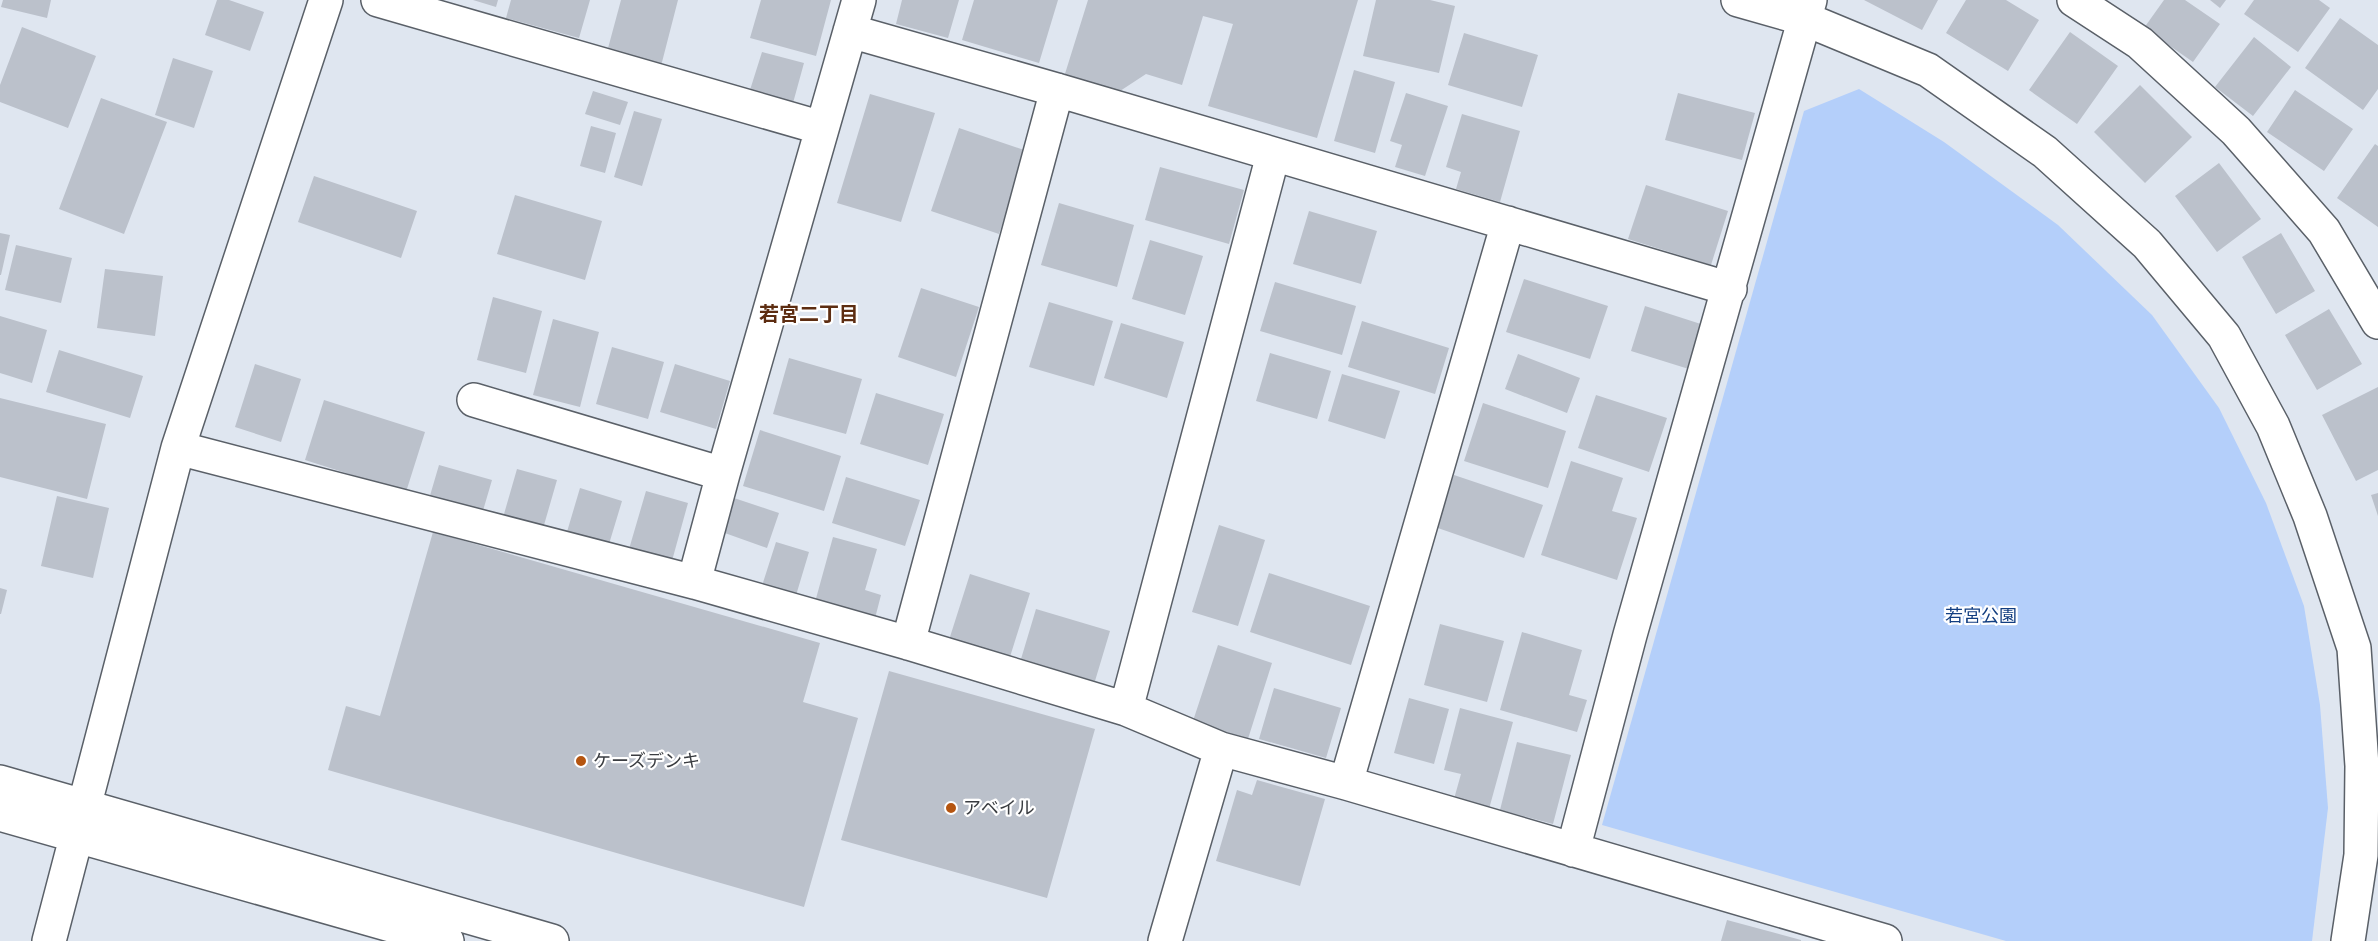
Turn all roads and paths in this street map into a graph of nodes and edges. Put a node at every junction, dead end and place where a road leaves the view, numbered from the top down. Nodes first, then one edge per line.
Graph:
1 (326, 0) edge
2 (378, 0) edge
3 (1738, 0) edge
4 (2074, 0) edge
5 (1808, 10) edge
6 (854, 15) edge
7 (1057, 90) junction
8 (822, 128) junction
9 (1273, 155) junction
10 (1508, 223) junction
11 (1730, 289) junction
12 (2378, 322) edge
13 (474, 400) dead end
14 (178, 448) junction
15 (723, 474) junction
16 (694, 582) junction
17 (908, 643) junction
18 (2366, 645) edge
19 (1126, 709) junction
20 (1221, 749) junction
21 (0, 782) edge
22 (1346, 783) junction
23 (0, 814) edge
24 (80, 822) junction
25 (1573, 850) junction
26 (49, 941) edge
27 (447, 941) edge
28 (552, 941) edge
29 (1165, 941) edge
30 (1885, 941) edge
31 (2348, 941) edge

1 - 14 street
2 - 8 street
3 - 5 street
4 - 12 street
5 - 11 street
5 - 18 street
6 - 7 street
6 - 8 street
7 - 9 street
7 - 17 street
8 - 15 street
9 - 10 street
9 - 19 street
10 - 11 street
10 - 22 street
11 - 25 street
13 - 15 street
14 - 16 street
14 - 24 street
15 - 16 street
16 - 17 street
17 - 19 street
18 - 31 street
19 - 20 street
20 - 22 street
20 - 29 street
21 - 24 street
22 - 25 street
23 - 24 street
24 - 26 street
24 - 27 street
24 - 28 street
25 - 30 street

